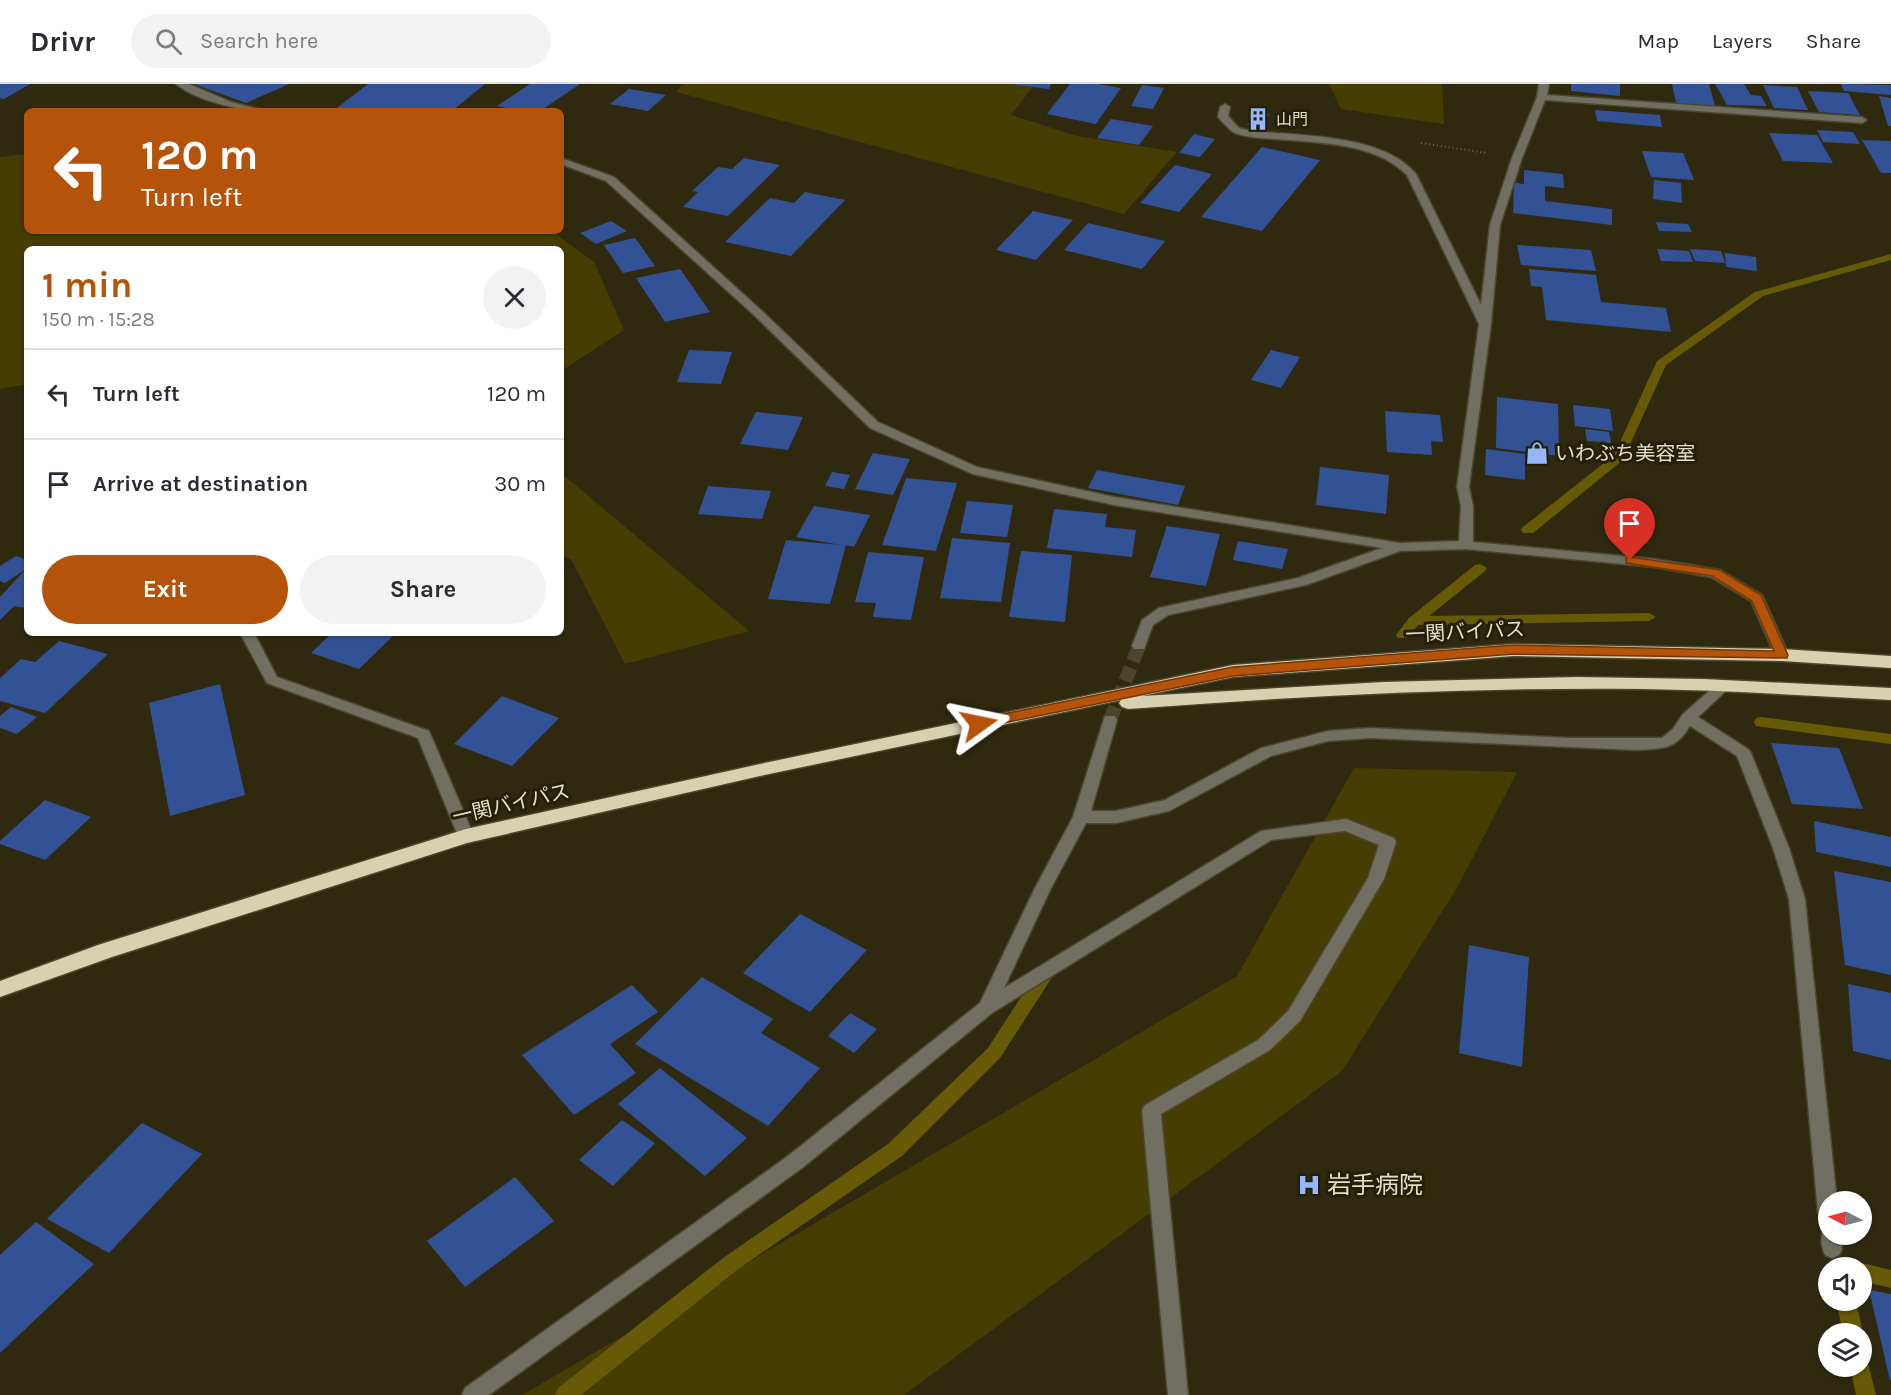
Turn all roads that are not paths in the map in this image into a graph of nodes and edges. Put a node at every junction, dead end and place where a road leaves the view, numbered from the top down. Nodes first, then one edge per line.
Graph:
1 (181, 84) edge
2 (1544, 84) edge
3 (1542, 97) junction
4 (1225, 107) dead end
5 (247, 108) edge
6 (1862, 120) dead end
7 (564, 162) edge
8 (1485, 324) junction
9 (1466, 545) junction
10 (1400, 547) junction
11 (249, 636) edge
12 (1139, 646) tunnel mouth
13 (1782, 655) junction
14 (1891, 662) edge
15 (1723, 686) junction
16 (1891, 694) edge
17 (1045, 710) junction
18 (1688, 718) junction
19 (1110, 720) tunnel mouth
20 (1081, 817) junction
21 (466, 836) junction
22 (0, 989) edge
23 (986, 1008) junction
24 (1826, 1191) edge
25 (472, 1395) edge
26 (1178, 1395) edge

1 - 5 street
2 - 3 street
3 - 6 street
3 - 8 street
4 - 8 street
7 - 10 street
8 - 9 street
9 - 10 street
9 - 13 street
10 - 12 street
11 - 21 street
13 - 14 highway, 一関バイパス
13 - 17 highway, 一関バイパス
15 - 16 highway, 一関バイパス
15 - 17 highway, 一関バイパス
15 - 18 street
17 - 21 highway, 一関バイパス
18 - 20 street
18 - 24 street
19 - 20 street
20 - 23 street
21 - 22 highway, 一関バイパス
23 - 25 street
23 - 26 street

